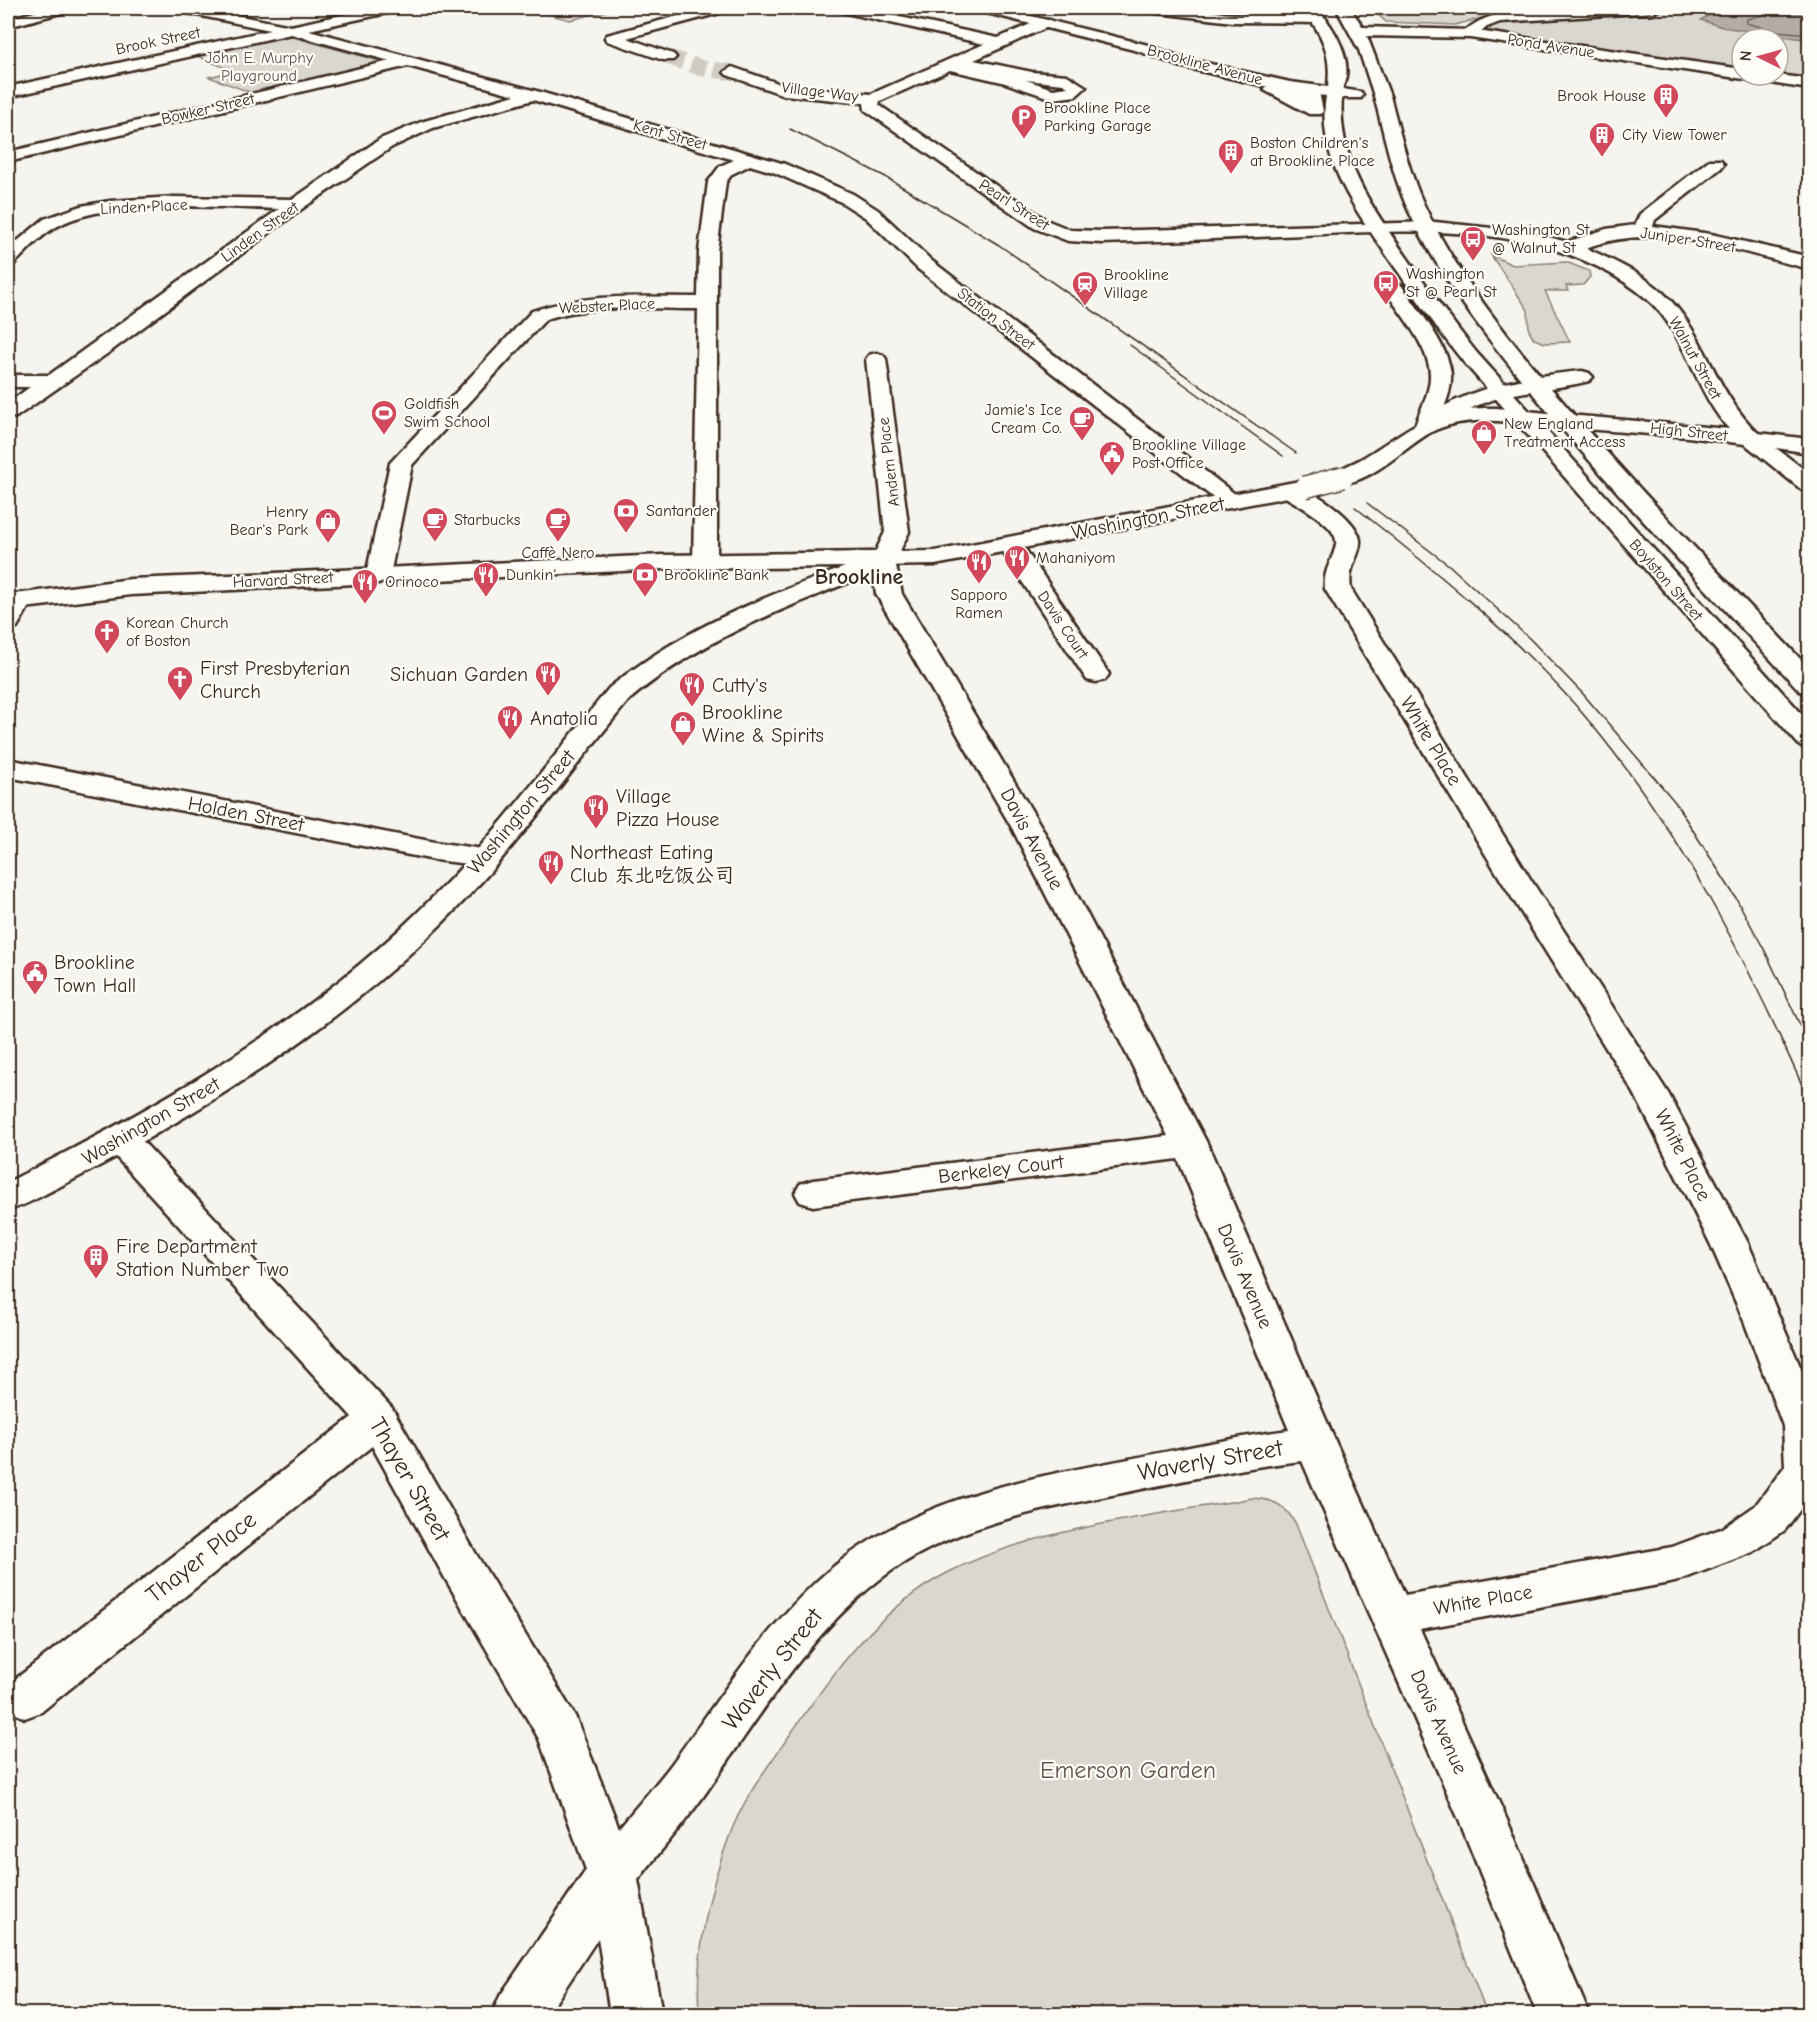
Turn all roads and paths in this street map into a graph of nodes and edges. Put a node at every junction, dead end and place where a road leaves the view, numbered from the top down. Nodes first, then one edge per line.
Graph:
1 (63, 8) edge
2 (182, 8) edge
3 (722, 8) edge
4 (842, 8) edge
5 (984, 8) edge
6 (1149, 8) edge
7 (1343, 8) edge
8 (1630, 8) edge
9 (1655, 8) edge
10 (387, 9) edge
11 (1614, 11) junction
12 (1315, 13) edge
13 (8, 23) edge
14 (1045, 23) junction
15 (291, 30) junction
16 (1358, 31) junction
17 (1470, 34) junction
18 (999, 43) junction
19 (1143, 48) junction
20 (668, 57) tunnel mouth
21 (1179, 61) junction
22 (409, 62) junction
23 (953, 63) junction
24 (732, 72) tunnel mouth
25 (1730, 72) edge
26 (1790, 81) edge
27 (1809, 84) edge
28 (1335, 90) junction
29 (8, 92) edge
30 (534, 95) junction
31 (1382, 96) junction
32 (874, 99) junction
33 (1336, 136) junction
34 (8, 157) edge
35 (749, 159) junction
36 (1715, 164) dead end
37 (297, 204) junction
38 (1377, 228) junction
39 (1427, 228) junction
40 (1643, 231) junction
41 (15, 245) edge
42 (1568, 248) junction
43 (8, 260) edge
44 (1809, 263) edge
45 (706, 303) junction
46 (876, 360) dead end
47 (1582, 377) dead end
48 (8, 381) edge
49 (53, 381) junction
50 (1535, 381) junction
51 (1498, 389) junction
52 (1661, 406) dead end
53 (8, 412) edge
54 (1524, 419) junction
55 (1568, 422) junction
56 (1426, 426) junction
57 (1672, 429) junction
58 (1754, 439) junction
59 (1809, 446) edge
60 (1809, 485) edge
61 (1298, 488) junction
62 (1232, 501) junction
63 (1011, 545) junction
64 (883, 561) junction
65 (705, 562) junction
66 (378, 575) junction
67 (11, 608) edge
68 (1096, 674) dead end
69 (1809, 685) edge
70 (1809, 740) edge
71 (8, 768) edge
72 (484, 857) junction
73 (122, 1141) junction
74 (1190, 1145) junction
75 (813, 1193) dead end
76 (8, 1197) edge
77 (378, 1419) junction
78 (1314, 1443) junction
79 (1391, 1616) junction
80 (25, 1698) dead end
81 (612, 1874) junction
82 (518, 2014) edge
83 (636, 2014) edge
84 (1563, 2014) edge

1 - 13 main road
2 - 15 main road, Kent Street
3 - 20 main road
4 - 18 main road
5 - 14 main road, Brookline Avenue
6 - 12 main road
7 - 16 main road
8 - 11 main road
9 - 11 main road
10 - 15 main road, Brook Street
11 - 17 main road
12 - 28 main road
14 - 18 main road
14 - 19 main road, Brookline Avenue
15 - 22 main road, Kent Street
15 - 29 main road, Brook Street
16 - 17 main road, Pond Avenue
16 - 31 main road
17 - 25 main road, Pond Avenue
18 - 23 main road
19 - 21 main road, Brookline Avenue
19 - 28 main road
21 - 28 main road, Brookline Avenue
21 - 33 main road
22 - 30 main road, Kent Street
22 - 34 main road, Bowker Street
23 - 23 main road
23 - 32 main road
24 - 32 main road, Village Way
26 - 27 main road
28 - 31 main road, Brookline Avenue
28 - 33 main road
30 - 35 main road, Kent Street
30 - 37 main road, Linden Street
31 - 39 main road
32 - 38 main road, Pearl Street
33 - 38 main road
35 - 45 main road, Kent Street
35 - 62 main road, Station Street
36 - 40 main road
37 - 41 main road, Linden Place
37 - 49 main road, Linden Street
38 - 39 main road, Walnut Street
38 - 51 main road
38 - 56 main road
39 - 42 main road, Walnut Street
39 - 50 main road
40 - 42 main road, Juniper Street
40 - 44 main road, Juniper Street
41 - 43 main road, Linden Place
42 - 58 main road, Walnut Street
45 - 65 main road, Kent Street
45 - 66 main road, Webster Place
46 - 64 main road, Andem Place
47 - 50 main road
48 - 49 main road
49 - 53 main road, Linden Street
50 - 51 main road
50 - 55 main road
51 - 54 main road
51 - 56 main road
52 - 57 main road
54 - 55 main road, Washington Street
54 - 56 main road, Washington Street
54 - 70 main road, Boylston Street
55 - 57 main road, High Street
55 - 69 main road, Boylston Street
56 - 61 main road, Washington Street, bridge
57 - 58 main road, High Street
58 - 59 main road, High Street
58 - 60 main road, Walnut Street
61 - 62 main road, Washington Street
61 - 79 main road, White Place
62 - 63 main road, Washington Street
63 - 64 main road, Washington Street
63 - 68 main road, Davis Court
64 - 65 main road, Harvard Street
64 - 72 main road, Washington Street
64 - 74 main road, Davis Avenue
65 - 66 main road, Harvard Street
66 - 67 main road, Harvard Street
71 - 72 main road, Holden Street
72 - 73 main road, Washington Street
73 - 76 main road, Washington Street
73 - 77 main road, Thayer Street
74 - 75 main road, Berkeley Court
74 - 78 main road, Davis Avenue
77 - 80 main road, Thayer Place
77 - 81 main road, Thayer Street
78 - 79 main road, Davis Avenue
78 - 81 main road, Waverly Street
79 - 84 main road, Davis Avenue
81 - 82 main road, Waverly Street
81 - 83 main road, Thayer Street

